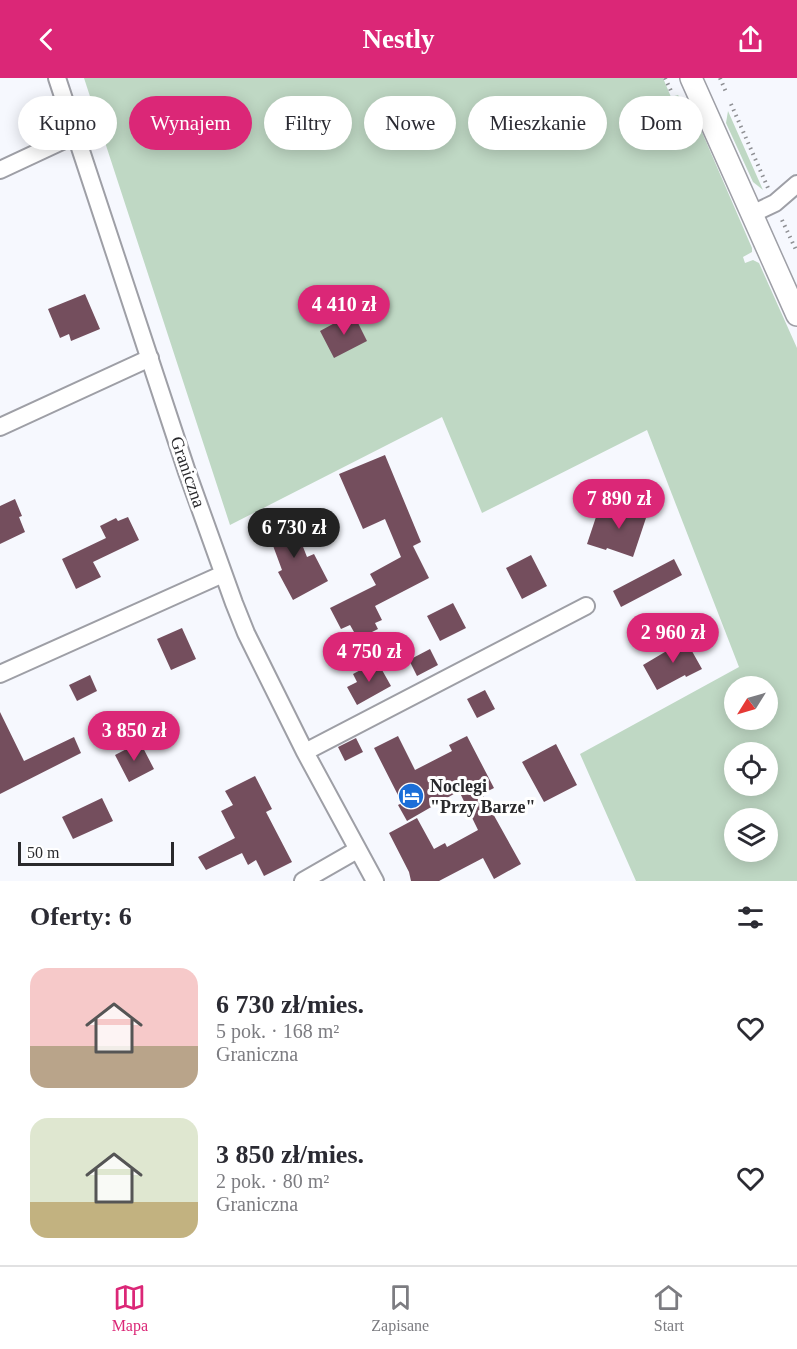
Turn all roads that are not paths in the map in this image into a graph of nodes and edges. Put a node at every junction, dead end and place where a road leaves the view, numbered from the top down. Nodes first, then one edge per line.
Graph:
1 (57, 78) edge
2 (691, 78) edge
3 (63, 96) edge
4 (43, 150) edge
5 (80, 150) edge
6 (0, 170) edge
7 (792, 188) edge
8 (752, 214) junction
9 (797, 315) edge
10 (150, 358) junction
11 (0, 427) edge
12 (223, 574) junction
13 (585, 606) dead end
14 (0, 674) edge
15 (305, 752) junction
16 (357, 850) junction
17 (303, 881) edge
18 (375, 881) edge

1 - 3 street, Graniczna
2 - 8 street
4 - 6 street
5 - 10 street, Graniczna
7 - 8 street
8 - 9 street
10 - 11 street
10 - 12 street, Graniczna
12 - 14 street
12 - 15 street, Graniczna
13 - 15 street
15 - 16 street, Graniczna
16 - 17 street
16 - 18 street, Graniczna

